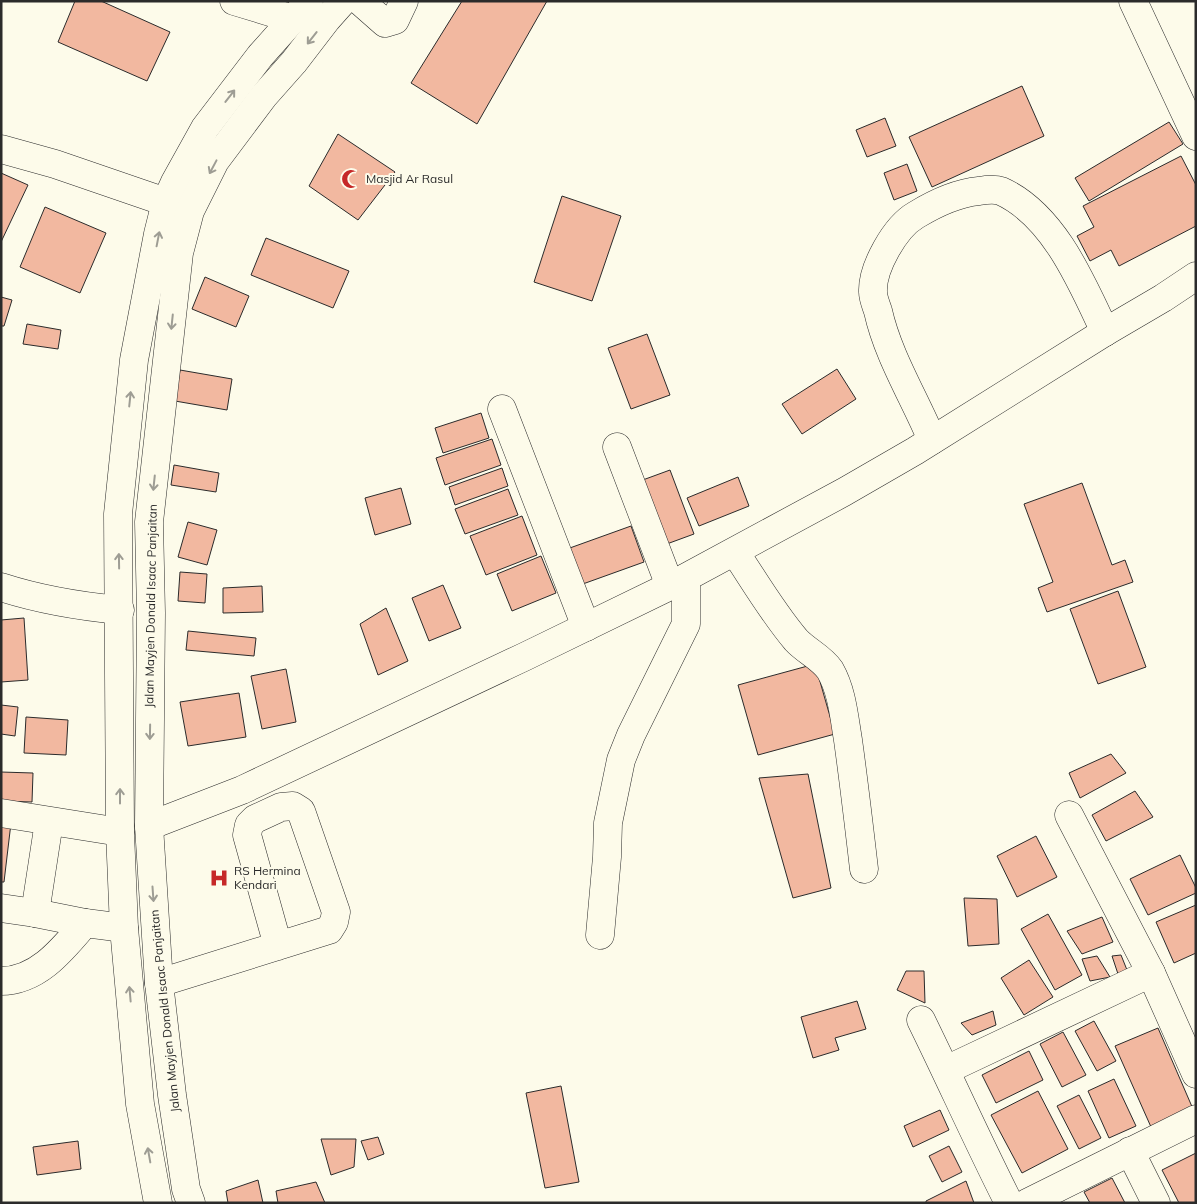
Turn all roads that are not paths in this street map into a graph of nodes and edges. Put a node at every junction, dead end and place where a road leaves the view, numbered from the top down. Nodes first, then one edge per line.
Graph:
1 (234, 1) edge
2 (343, 1) edge
3 (360, 1) edge
4 (404, 1) edge
5 (1133, 1) edge
6 (301, 10) edge
7 (1196, 136) edge
8 (1, 149) edge
9 (178, 206) junction
10 (1196, 276) edge
11 (1105, 332) junction
12 (502, 409) dead end
13 (932, 440) junction
14 (617, 447) dead end
15 (735, 552) junction
16 (678, 582) junction
17 (1, 587) edge
18 (120, 610) junction
19 (586, 627) junction
20 (1, 813) edge
21 (1069, 815) dead end
22 (49, 822) junction
23 (149, 826) junction
24 (120, 832) junction
25 (864, 868) dead end
26 (1, 908) edge
27 (35, 913) junction
28 (85, 923) junction
29 (124, 928) junction
30 (600, 936) dead end
31 (278, 946) junction
32 (1151, 973) junction
33 (1, 981) edge
34 (159, 983) junction
35 (921, 1020) dead end
36 (946, 1070) junction
37 (1196, 1074) edge
38 (1196, 1119) edge
39 (1130, 1152) junction
40 (155, 1202) edge
41 (191, 1203) edge
42 (1008, 1203) edge
43 (1027, 1203) edge
44 (1156, 1203) edge

1 - 6 main road
2 -> 9 main road, Jalan Mayjen Donald Isaac Panjaitan
3 - 4 main road
5 - 7 main road
9 -> 6 main road, Jalan Mayjen Donald Isaac Panjaitan
8 - 9 main road
18 -> 9 main road, Jalan Mayjen Donald Isaac Panjaitan
9 -> 23 main road, Jalan Mayjen Donald Isaac Panjaitan
10 - 11 main road
11 - 13 main road
11 - 13 main road
12 - 19 main road
13 - 15 main road
14 - 16 main road
15 - 16 main road
15 - 25 main road
16 - 19 main road
16 - 30 main road
17 - 18 main road
24 -> 18 main road, Jalan Mayjen Donald Isaac Panjaitan
19 - 23 main road
20 - 22 main road
21 - 32 main road
22 - 24 main road
22 - 27 main road
23 - 24 main road
23 -> 34 main road, Jalan Mayjen Donald Isaac Panjaitan
24 - 29 main road, Jalan Mayjen Donald Isaac Panjaitan
26 - 27 main road
27 - 28 main road
28 - 29 main road
28 - 33 main road
40 -> 29 main road, Jalan Mayjen Donald Isaac Panjaitan
31 - 31 main road
31 - 34 main road
32 - 36 main road
32 - 37 main road
34 - 41 main road, Jalan Mayjen Donald Isaac Panjaitan
35 - 36 main road
36 - 42 main road
38 - 39 main road
39 - 43 main road
39 - 44 main road

